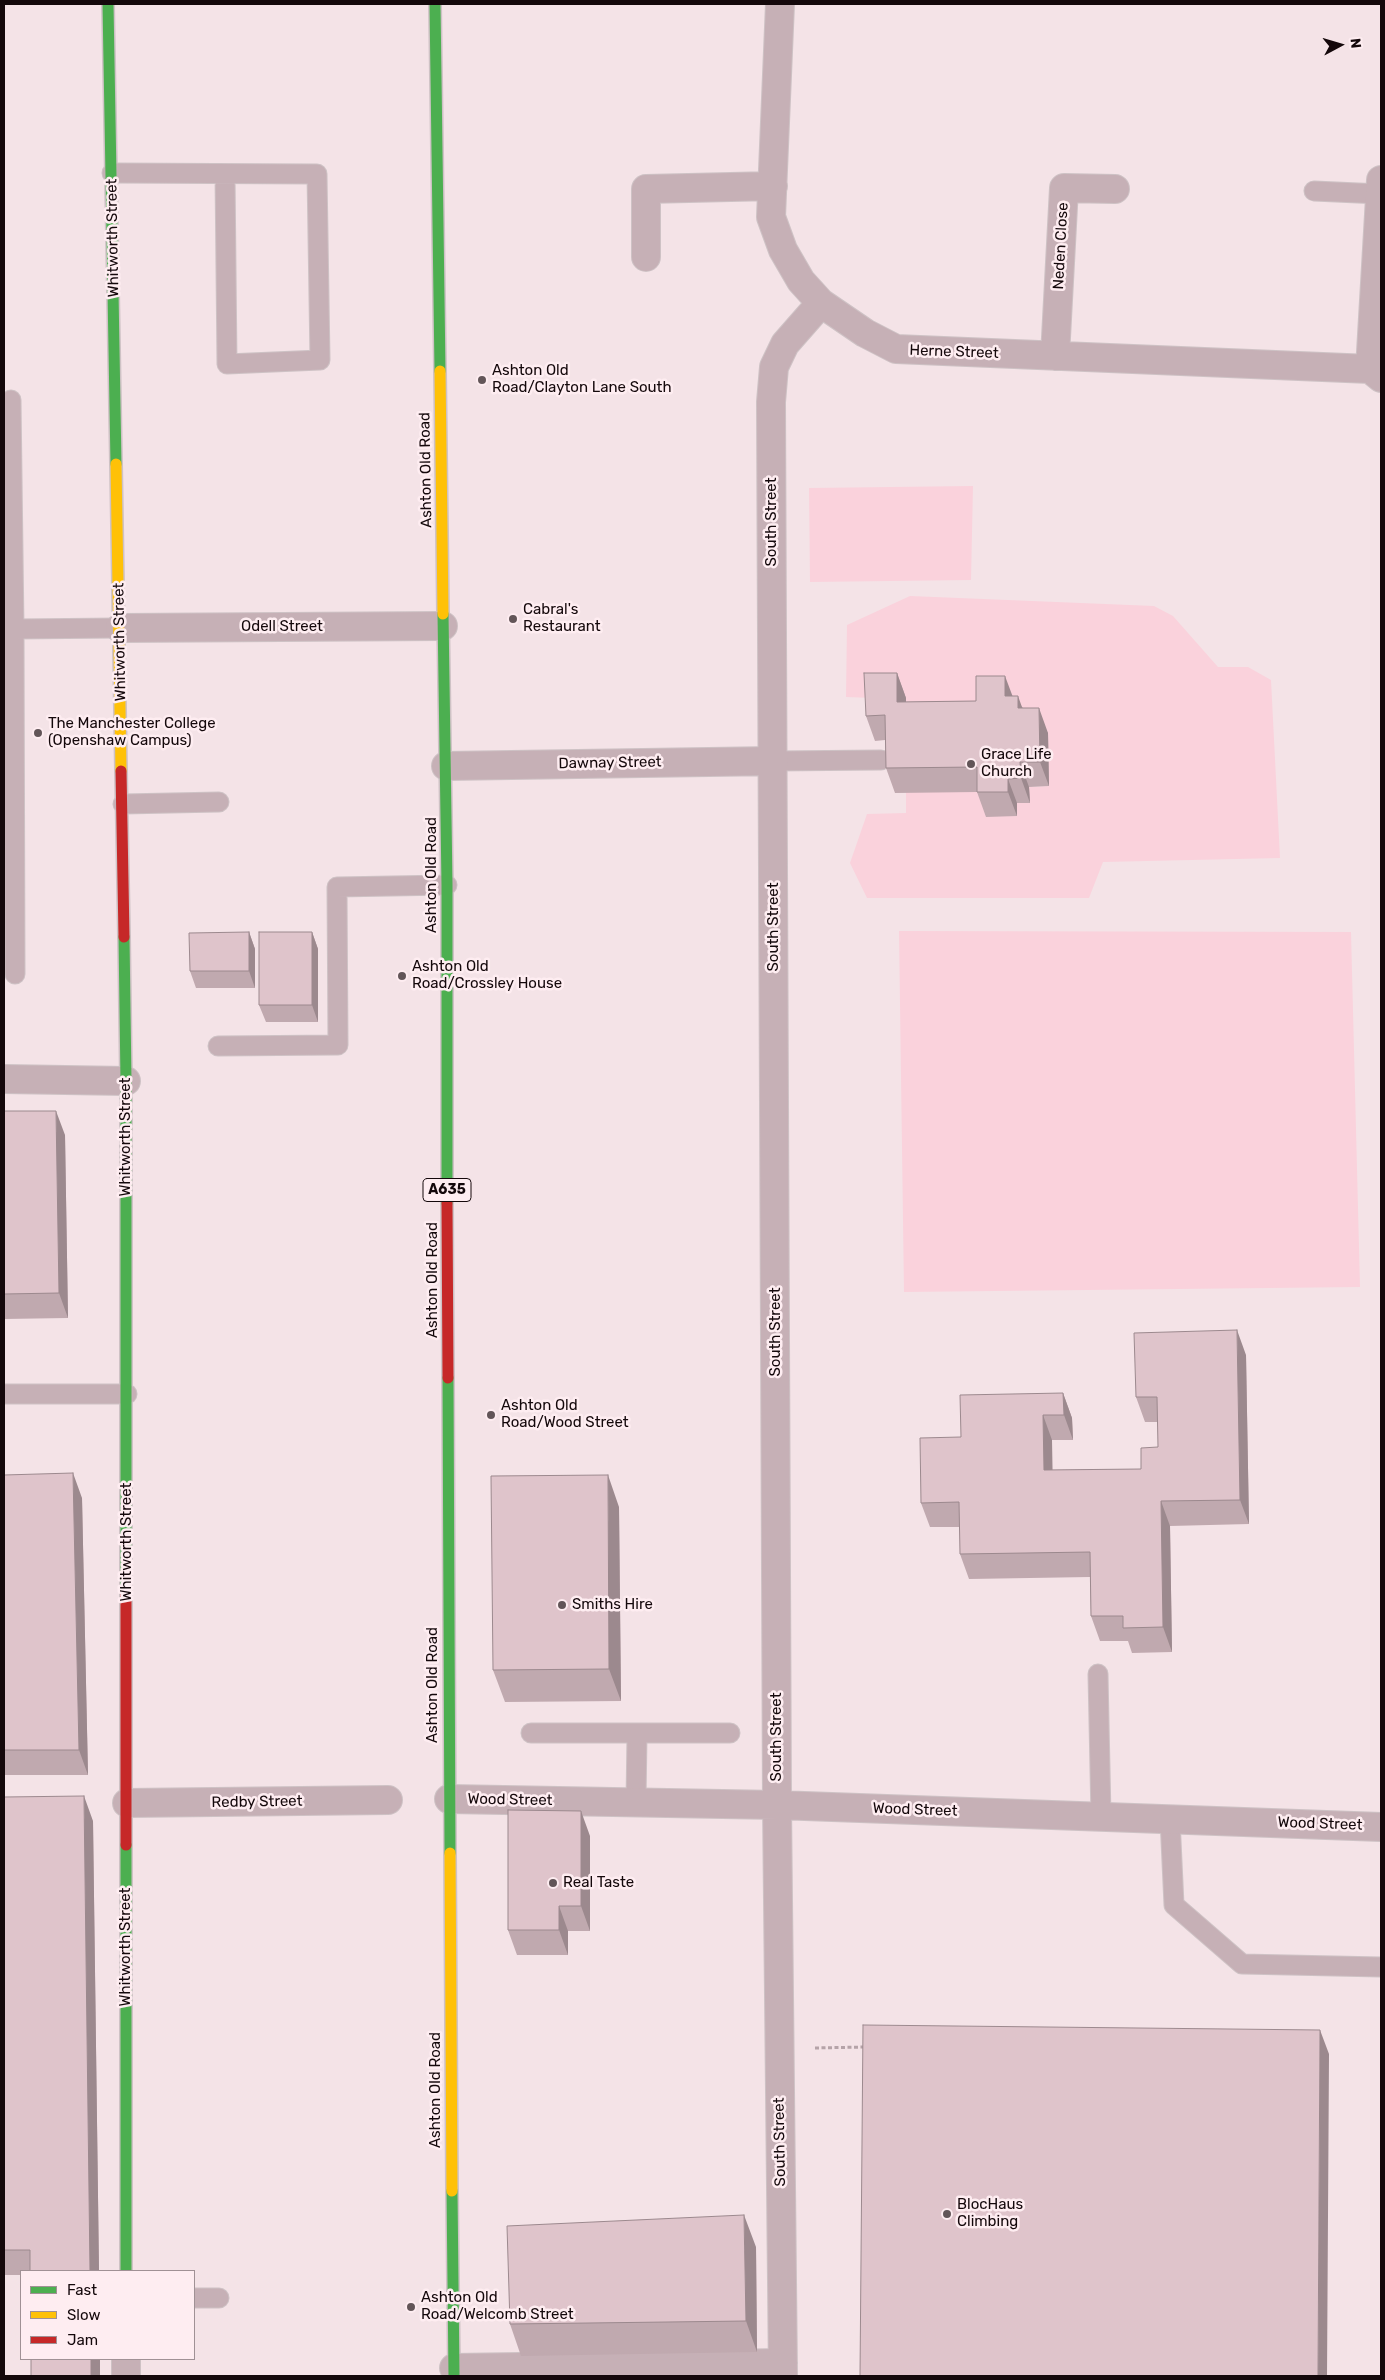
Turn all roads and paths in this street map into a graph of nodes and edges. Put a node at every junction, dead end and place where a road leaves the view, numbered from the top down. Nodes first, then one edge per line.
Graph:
1 (108, 4) edge
2 (435, 4) edge
3 (780, 4) edge
4 (112, 173) junction
5 (225, 174) junction
6 (773, 186) junction
7 (1381, 187) edge
8 (1115, 189) dead end
9 (1314, 190) dead end
10 (646, 257) dead end
11 (821, 303) junction
12 (1056, 356) junction
13 (1376, 373) edge
14 (11, 400) dead end
15 (443, 626) junction
16 (120, 628) junction
17 (14, 629) junction
18 (881, 760) dead end
19 (774, 761) junction
20 (446, 766) junction
21 (219, 802) dead end
22 (122, 804) junction
23 (447, 885) junction
24 (15, 974) dead end
25 (218, 1046) dead end
26 (4, 1079) edge
27 (126, 1081) junction
28 (4, 1394) edge
29 (127, 1394) junction
30 (1098, 1674) dead end
31 (531, 1733) dead end
32 (730, 1733) dead end
33 (637, 1734) junction
34 (449, 1799) junction
35 (388, 1800) dead end
36 (636, 1802) junction
37 (126, 1803) junction
38 (777, 1805) junction
39 (1101, 1817) junction
40 (1170, 1819) junction
41 (1381, 1826) edge
42 (1381, 1967) edge
43 (868, 2047) edge
44 (779, 2049) junction
45 (126, 2270) edge
46 (195, 2298) edge
47 (220, 2298) dead end
48 (126, 2360) edge
49 (783, 2370) edge
50 (454, 2372) edge
51 (126, 2376) edge

1 - 4 main road, Whitworth Street
2 - 15 main road, Ashton Old Road / A635
3 - 6 street, Herne Street
4 - 5 lane
4 - 16 main road, Whitworth Street
5 - 5 lane
6 - 10 street
6 - 11 street, Herne Street
7 - 9 lane
7 - 13 street
8 - 12 street, Neden Close
11 - 12 street, Herne Street
11 - 19 street, South Street
12 - 13 street, Herne Street
14 - 17 lane
15 - 16 street, Odell Street
15 - 20 main road, Ashton Old Road / A635
16 - 17 lane
16 - 22 main road, Whitworth Street
17 - 24 lane
18 - 19 lane
19 - 20 street, Dawnay Street
19 - 38 street, South Street
20 - 23 main road, Ashton Old Road / A635
21 - 22 lane
22 - 27 main road, Whitworth Street
23 - 25 lane
23 - 34 main road, Ashton Old Road / A635
26 - 27 street
27 - 29 main road, Whitworth Street
28 - 29 lane
29 - 37 main road, Whitworth Street
30 - 39 lane
31 - 33 lane
32 - 33 lane
33 - 36 lane
34 - 36 street, Wood Street
34 - 50 main road, Ashton Old Road / A635
35 - 37 street, Redby Street
36 - 38 street, Wood Street
37 - 45 main road, Whitworth Street
38 - 39 street, Wood Street
38 - 44 street, South Street
39 - 40 street, Wood Street
40 - 41 street, Wood Street
40 - 42 lane
43 - 44 path
44 - 49 street, South Street
46 - 47 lane
48 - 51 street
49 - 50 street

